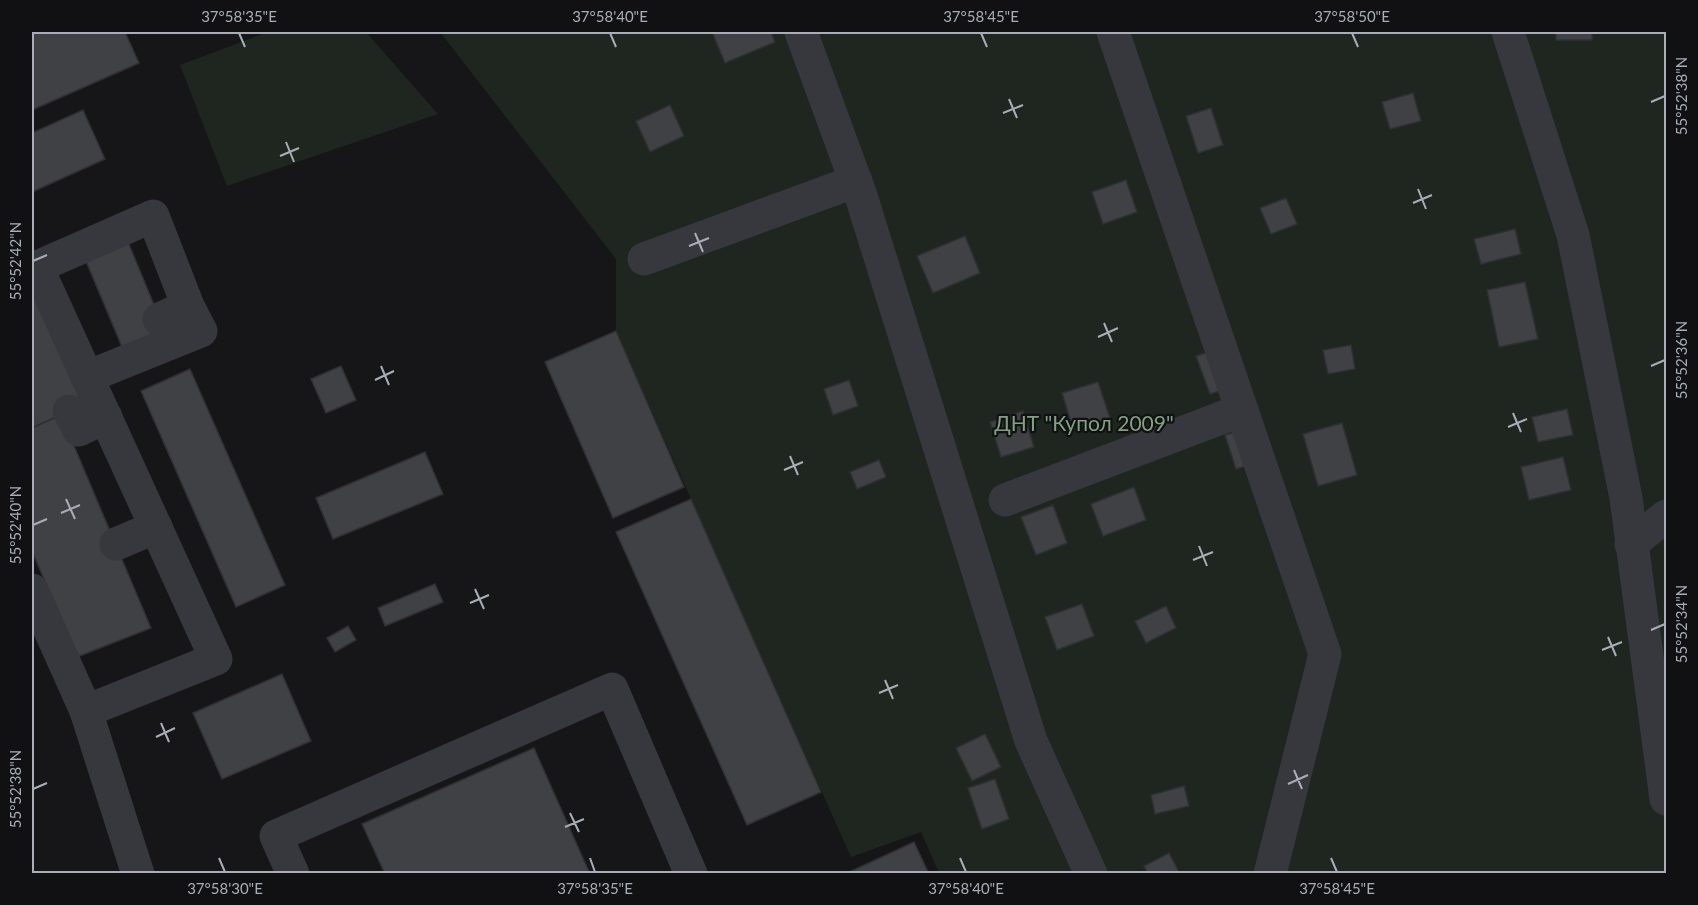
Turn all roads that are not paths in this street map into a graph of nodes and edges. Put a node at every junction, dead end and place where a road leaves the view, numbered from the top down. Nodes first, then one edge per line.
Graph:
1 (801, 32) edge
2 (1113, 32) edge
3 (1508, 32) edge
4 (856, 181) junction
5 (644, 259) dead end
6 (34, 268) edge
7 (87, 377) junction
8 (1242, 410) junction
9 (69, 411) dead end
10 (106, 417) junction
11 (1005, 500) dead end
12 (1666, 516) edge
13 (156, 527) junction
14 (116, 544) dead end
15 (1631, 544) junction
16 (32, 590) edge
17 (86, 711) junction
18 (1666, 799) edge
19 (134, 872) edge
20 (293, 873) edge
21 (691, 873) edge
22 (1091, 873) edge
23 (1270, 873) edge

1 - 4 street
2 - 8 street
3 - 15 street
4 - 5 street
4 - 22 street
6 - 7 street
6 - 7 street
7 - 10 street
8 - 11 street
8 - 23 street
9 - 10 street
10 - 13 street
12 - 15 street
13 - 14 street
13 - 17 street
15 - 18 street
16 - 17 street
17 - 19 street
20 - 21 street

